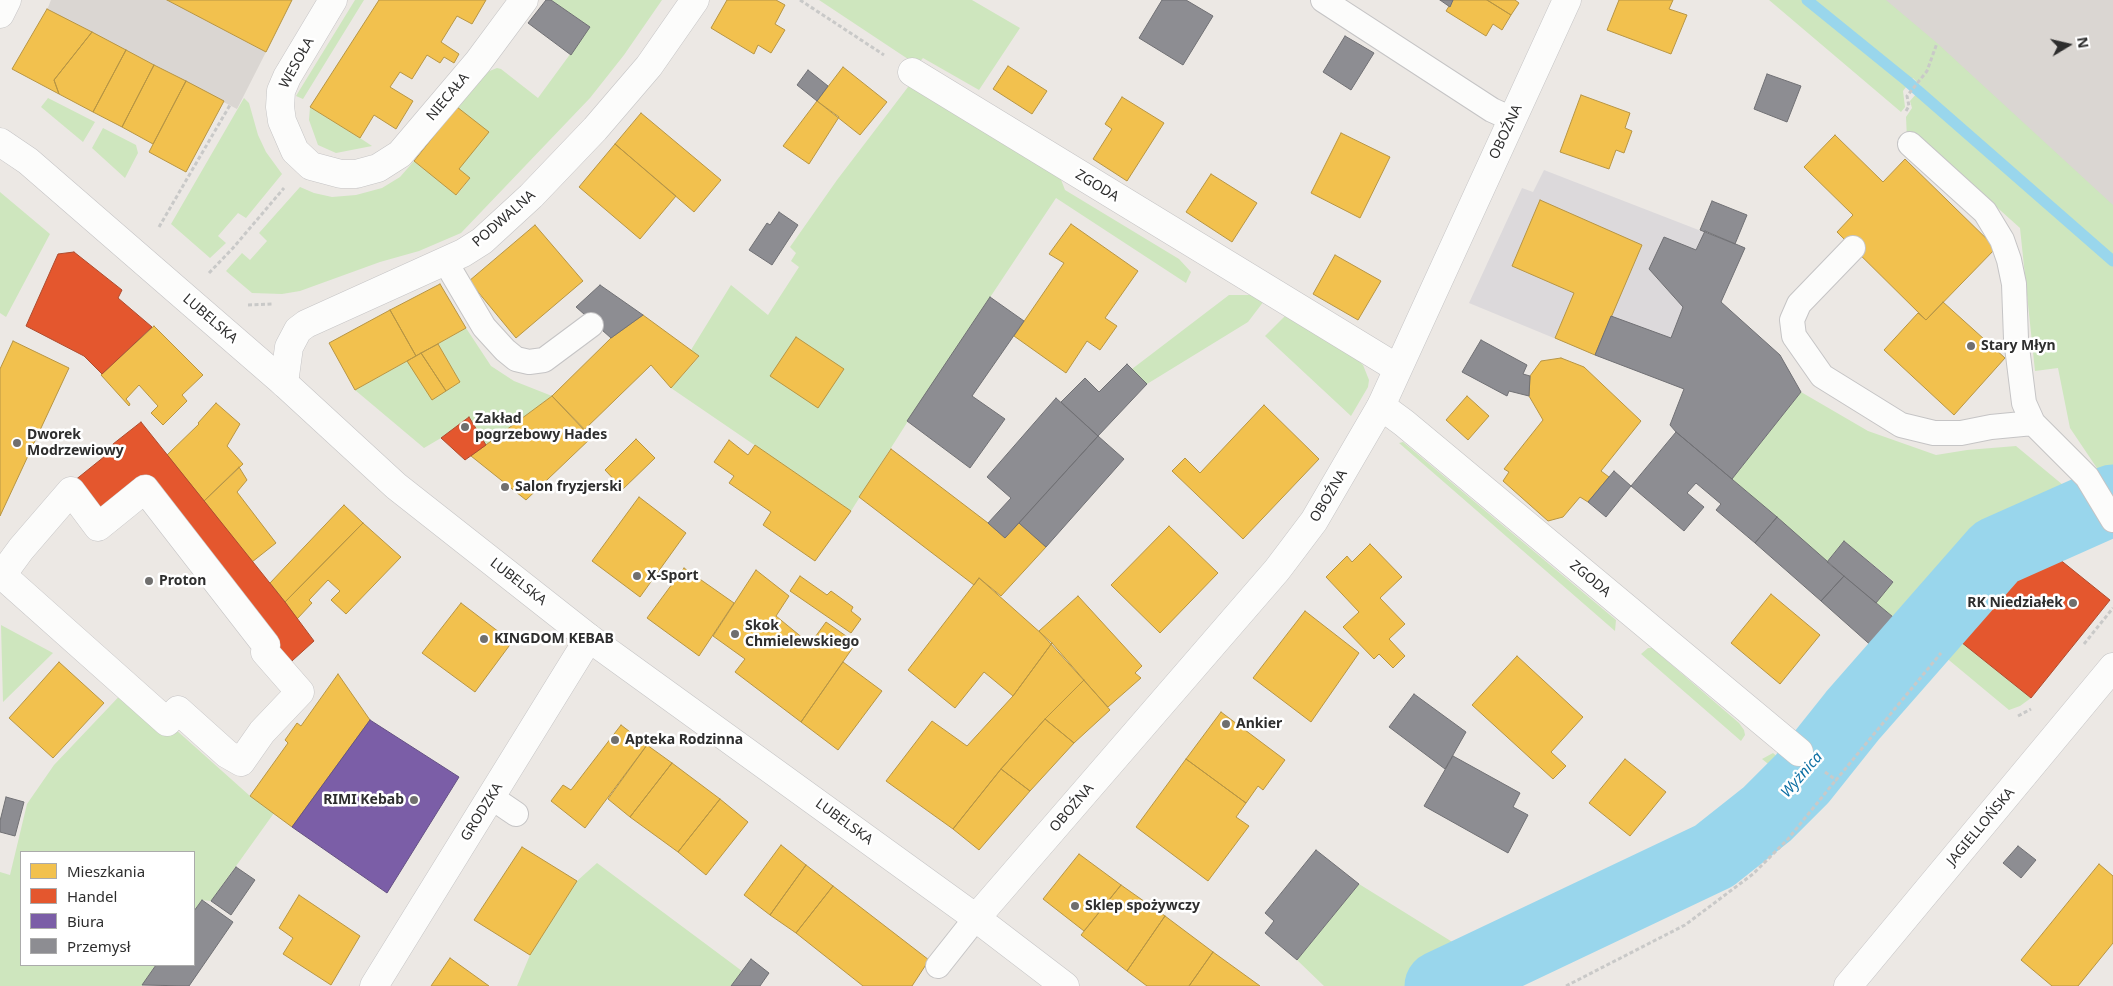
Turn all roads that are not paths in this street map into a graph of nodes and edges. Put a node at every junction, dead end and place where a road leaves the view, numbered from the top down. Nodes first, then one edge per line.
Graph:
1 (7, 0) edge
2 (333, 0) edge
3 (524, 0) edge
4 (694, 0) edge
5 (1323, 0) edge
6 (1567, 0) edge
7 (0, 14) edge
8 (912, 72) road end
9 (1512, 120) junction
10 (0, 142) edge
11 (1910, 144) dead end
12 (356, 174) joint
13 (1853, 248) dead end
14 (445, 261) junction
15 (591, 325) dead end
16 (1397, 368) junction
17 (284, 383) junction
18 (1380, 406) junction
19 (2033, 423) junction
20 (2113, 520) edge
21 (5, 560) edge
22 (589, 638) junction
23 (2113, 667) edge
24 (1799, 752) dead end
25 (491, 797) junction
26 (516, 814) dead end
27 (976, 918) junction
28 (938, 966) dead end
29 (374, 986) edge
30 (1065, 986) edge
31 (1848, 986) edge

1 - 7 street
2 - 12 street, WESOŁA
3 - 12 street, NIECAŁA
4 - 14 street, PODWALNA
5 - 9 lane
6 - 9 street, OBOŹNA
8 - 16 street, ZGODA
9 - 16 street, OBOŹNA
10 - 17 street, LUBELSKA
11 - 19 lane
13 - 19 lane
14 - 15 lane
14 - 17 street, PODWALNA
16 - 18 street, OBOŹNA
17 - 22 street, LUBELSKA
18 - 24 street, ZGODA
18 - 27 street, OBOŹNA
19 - 20 lane
21 - 21 street
22 - 25 street, GRODZKA
22 - 27 street, LUBELSKA
23 - 31 street, JAGIELLOŃSKA
25 - 26 lane
25 - 29 street, GRODZKA
27 - 28 lane
27 - 30 street, LUBELSKA

